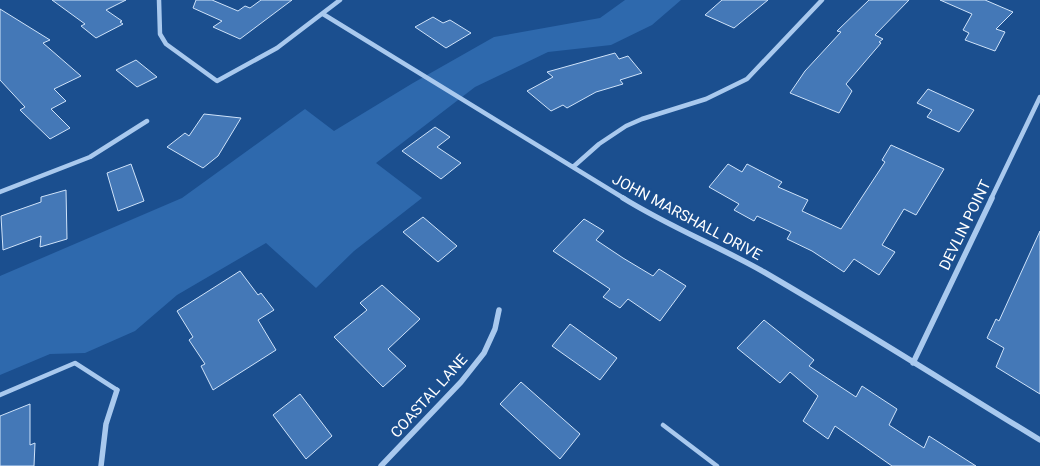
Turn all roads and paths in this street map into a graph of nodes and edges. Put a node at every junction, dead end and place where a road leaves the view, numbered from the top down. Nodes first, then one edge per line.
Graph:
1 (159, 0) edge
2 (340, 0) edge
3 (822, 0) edge
4 (323, 14) junction
5 (1040, 97) edge
6 (147, 121) dead end
7 (573, 167) junction
8 (0, 192) edge
9 (499, 310) dead end
10 (913, 363) junction
11 (117, 390) joint
12 (0, 395) edge
13 (663, 425) dead end
14 (1040, 440) edge
15 (101, 466) edge
16 (381, 466) edge
17 (716, 466) edge

1 - 4 street
2 - 4 street
3 - 7 street
4 - 7 street, JOHN MARSHALL DRIVE
5 - 10 street, DEVLIN POINT
6 - 8 street
7 - 10 street, JOHN MARSHALL DRIVE
9 - 16 street, COASTAL LANE
10 - 14 street, JOHN MARSHALL DRIVE
11 - 12 lane
11 - 15 street
13 - 17 lane

